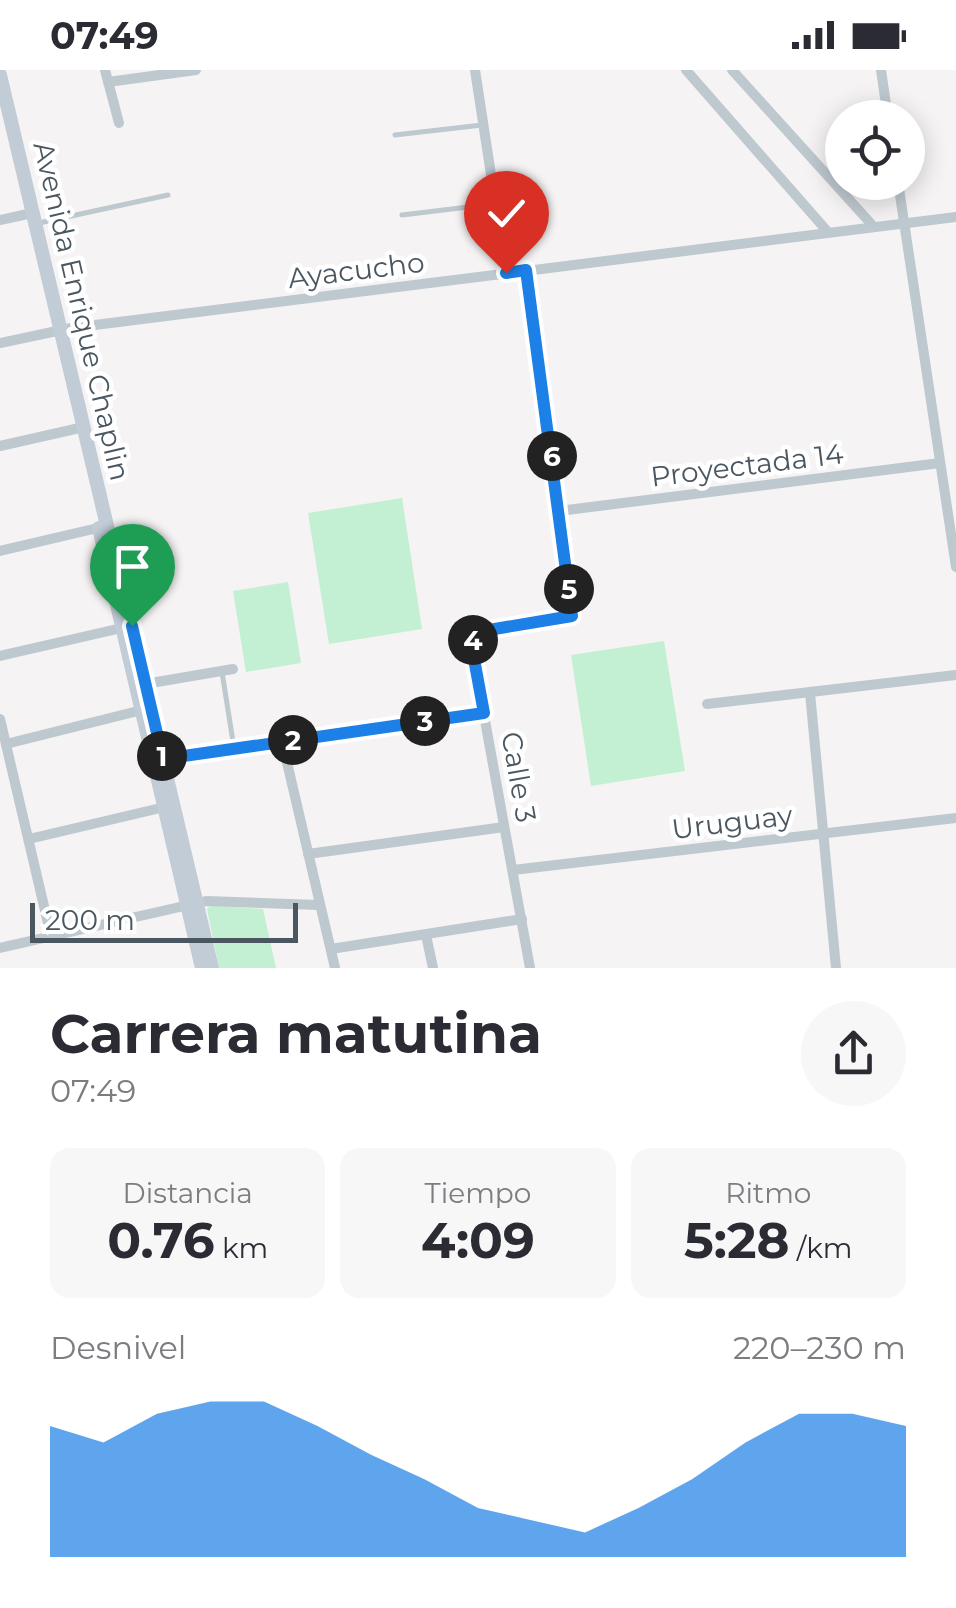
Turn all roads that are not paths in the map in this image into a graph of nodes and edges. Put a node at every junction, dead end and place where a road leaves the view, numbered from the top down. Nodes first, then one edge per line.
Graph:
1 (196, 70) edge
2 (476, 70) edge
3 (686, 70) edge
4 (732, 70) edge
5 (881, 70) edge
6 (0, 75) edge
7 (107, 76) edge
8 (885, 100) edge
9 (0, 114) edge
10 (118, 123) dead end
11 (482, 125) junction
12 (395, 136) dead end
13 (168, 195) dead end
14 (901, 200) edge
15 (493, 204) junction
16 (402, 215) dead end
17 (30, 217) junction
18 (956, 217) edge
19 (0, 220) edge
20 (904, 224) junction
21 (874, 227) junction
22 (827, 231) junction
23 (526, 270) junction
24 (506, 273) junction
25 (56, 331) junction
26 (0, 343) edge
27 (79, 428) junction
28 (0, 446) edge
29 (940, 464) junction
30 (559, 511) junction
31 (103, 527) junction
32 (0, 551) edge
33 (956, 566) edge
34 (127, 627) junction
35 (0, 656) edge
36 (228, 670) joint
37 (956, 675) edge
38 (144, 684) junction
39 (810, 693) junction
40 (707, 704) dead end
41 (145, 709) junction
42 (484, 713) junction
43 (0, 719) edge
44 (282, 741) junction
45 (6, 744) junction
46 (234, 748) junction
47 (158, 760) junction
48 (169, 806) junction
49 (956, 818) edge
50 (504, 827) junction
51 (826, 834) junction
52 (28, 839) junction
53 (308, 854) junction
54 (513, 870) junction
55 (192, 904) junction
56 (319, 905) junction
57 (522, 919) junction
58 (426, 935) junction
59 (51, 936) junction
60 (0, 948) edge
61 (331, 949) junction
62 (202, 968) edge
63 (212, 968) edge
64 (335, 968) edge
65 (433, 968) edge
66 (530, 968) edge
67 (836, 968) edge

1 - 7 street
2 - 11 street
3 - 22 street
4 - 21 street
5 - 8 street
6 - 17 street, Avenida Enrique Chaplin
7 - 10 street
9 - 17 street, Avenida Enrique Chaplin
11 - 12 lane
11 - 15 street
13 - 17 lane
14 - 20 street
15 - 16 lane
15 - 24 street
17 - 19 street
17 - 25 street, Avenida Enrique Chaplin
18 - 20 street, Ayacucho
20 - 21 street, Ayacucho
20 - 29 street
21 - 22 street, Ayacucho
22 - 23 street, Ayacucho
23 - 24 street, Ayacucho
23 - 30 street
24 - 25 street, Ayacucho
25 - 26 street, Ayacucho
25 - 27 street, Avenida Enrique Chaplin
27 - 28 street
27 - 31 street, Avenida Enrique Chaplin
29 - 30 street, Proyectada 14
29 - 33 street
30 - 42 street, Calle 3
31 - 32 street
31 - 34 street, Avenida Enrique Chaplin
34 - 35 street
34 - 38 street, Avenida Enrique Chaplin
34 - 41 street, Avenida Enrique Chaplin
36 - 38 street
36 - 46 lane
37 - 39 street
38 - 41 street, Avenida Enrique Chaplin
39 - 40 street
39 - 51 street
41 - 45 street
41 - 47 street, Avenida Enrique Chaplin
42 - 44 street
42 - 50 street, Calle 3
43 - 45 street
44 - 46 street
44 - 53 street
45 - 52 street
46 - 47 street
47 - 48 street, Avenida Enrique Chaplin
48 - 52 street
48 - 55 street, Avenida Enrique Chaplin
49 - 51 street, Uruguay
50 - 53 street
50 - 54 street, Calle 3
51 - 54 street, Uruguay
51 - 67 street
52 - 59 street
53 - 56 street
54 - 57 street, Calle 3
55 - 56 street
55 - 59 street
55 - 62 street, Avenida Enrique Chaplin
55 - 63 street, Avenida Enrique Chaplin
56 - 61 street
57 - 58 street
57 - 66 street, Calle 3
58 - 61 street
58 - 65 street
59 - 60 street
61 - 64 street

